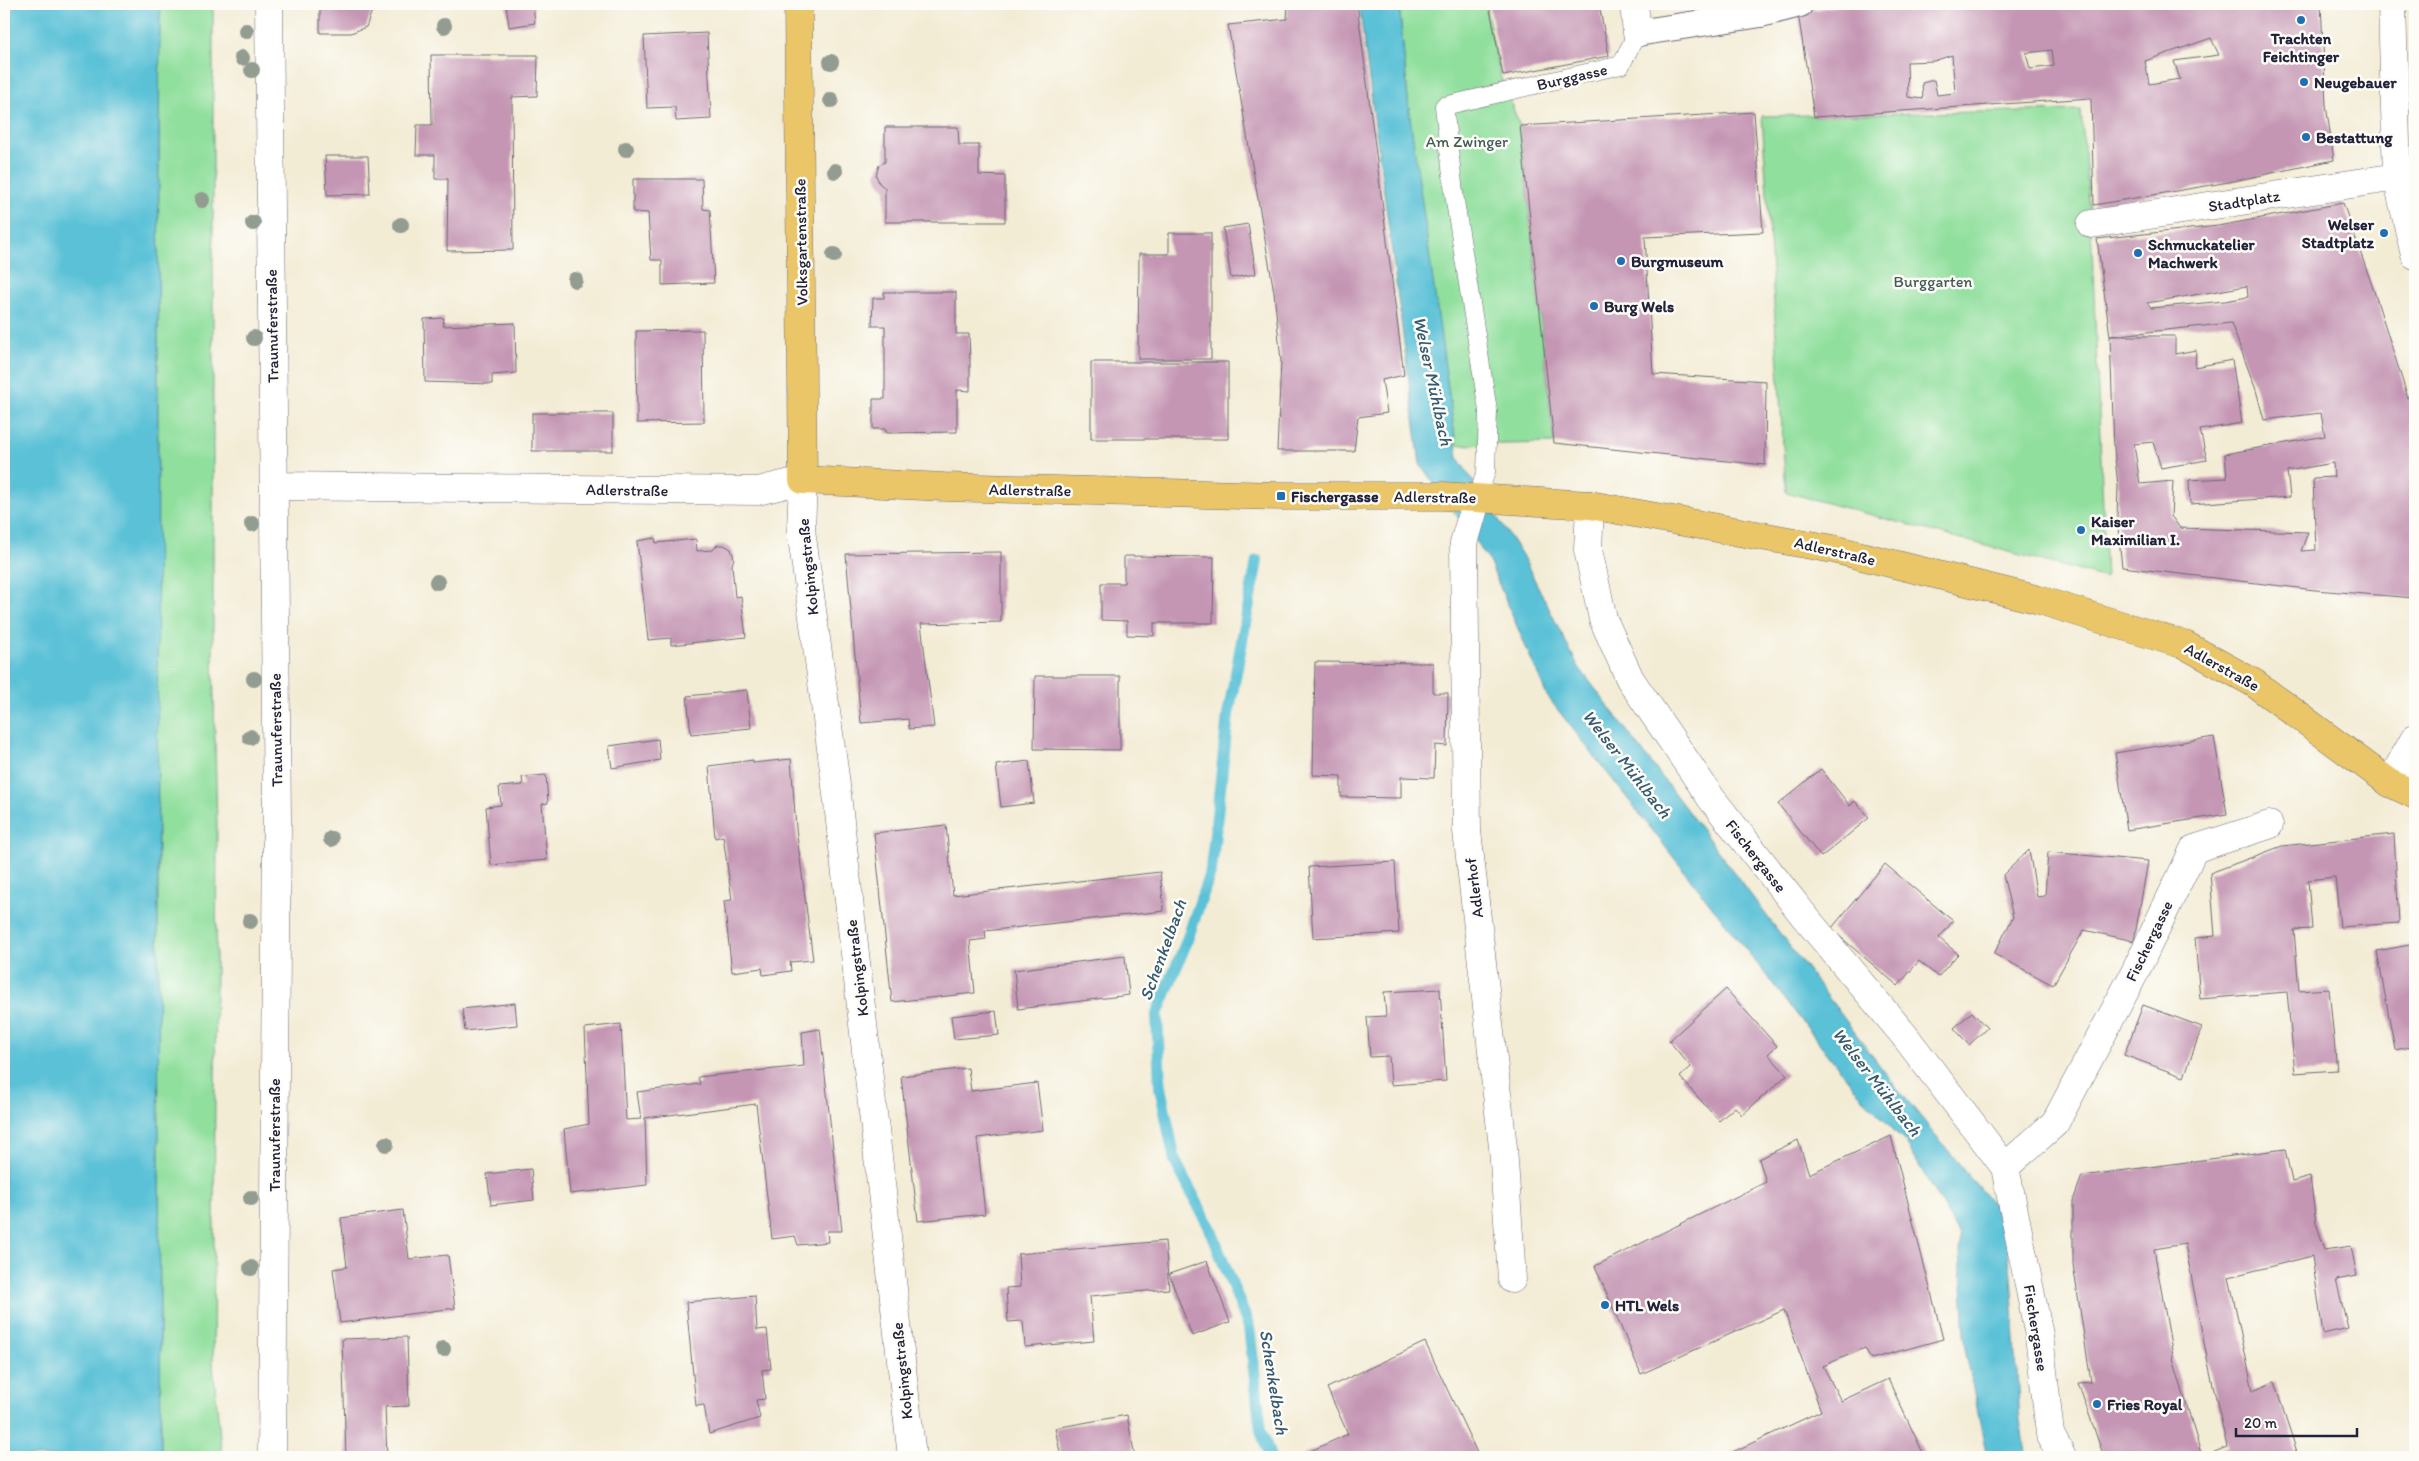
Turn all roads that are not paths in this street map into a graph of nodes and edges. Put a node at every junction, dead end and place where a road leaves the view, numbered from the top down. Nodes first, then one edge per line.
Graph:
1 (269, 4) edge
2 (798, 4) edge
3 (1634, 4) edge
4 (1800, 4) edge
5 (2392, 4) edge
6 (1637, 34) junction
7 (2397, 177) junction
8 (2091, 224) dead end
9 (2415, 256) edge
10 (803, 480) junction
11 (274, 486) junction
12 (1483, 498) junction
13 (1590, 505) junction
14 (2415, 738) edge
15 (2390, 783) junction
16 (2415, 795) edge
17 (2269, 826) dead end
18 (2005, 1168) junction
19 (1512, 1279) dead end
20 (272, 1457) edge
21 (912, 1457) edge
22 (2062, 1457) edge

1 - 11 street, Traunuferstraße
2 - 10 main road, Volksgartenstraße
3 - 6 street
4 - 6 street
5 - 7 street
6 - 12 lane, Burggasse
7 - 8 street, Stadtplatz
7 - 9 street
10 - 11 street, Adlerstraße
10 - 12 main road, Adlerstraße
10 - 21 street, Kolpingstraße
11 - 20 street, Traunuferstraße
12 - 13 main road, Adlerstraße
12 - 19 street, Adlerhof
13 - 15 main road, Adlerstraße
13 - 18 street, Fischergasse
14 - 15 street
15 - 16 main road, Adlerstraße
17 - 18 street, Fischergasse
18 - 22 street, Fischergasse

